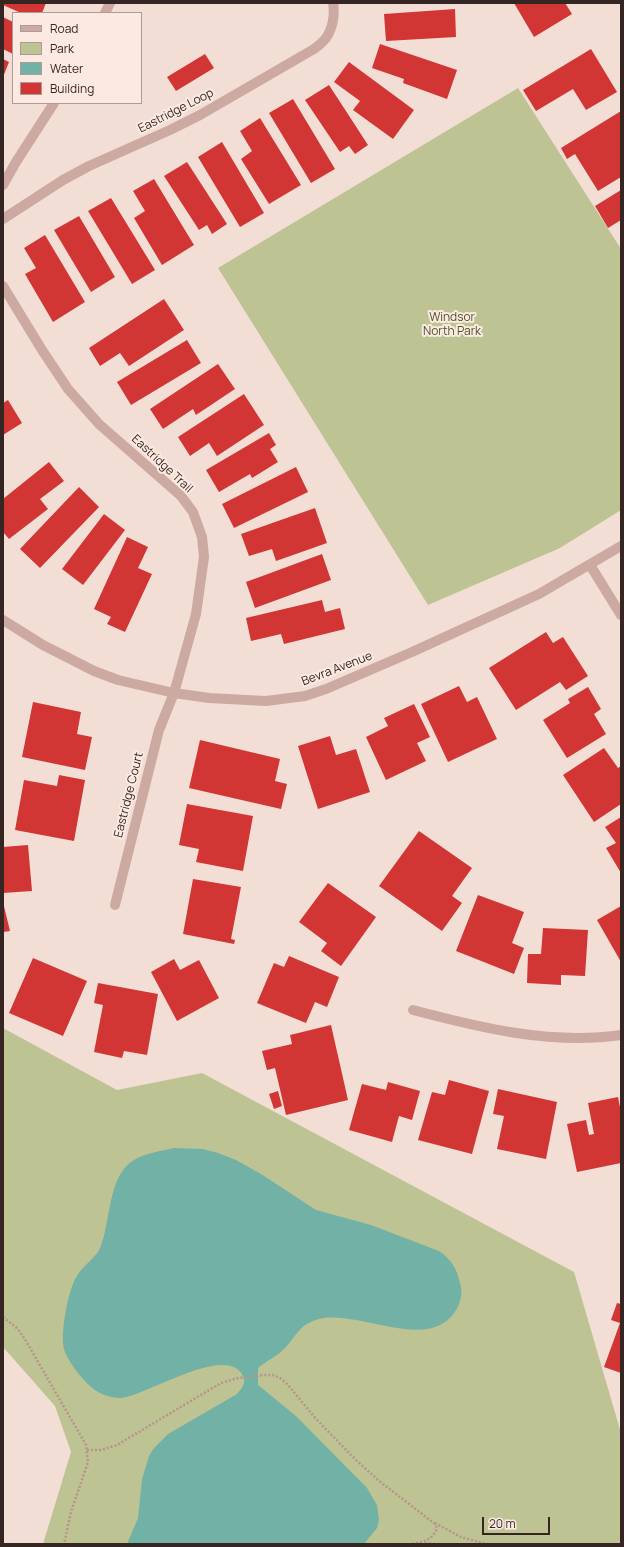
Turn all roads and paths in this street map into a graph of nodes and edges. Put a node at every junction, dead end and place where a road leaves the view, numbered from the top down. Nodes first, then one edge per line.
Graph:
1 (110, 3) edge
2 (333, 3) edge
3 (106, 12) edge
4 (53, 104) edge
5 (3, 185) edge
6 (3, 219) edge
7 (3, 286) edge
8 (621, 546) edge
9 (590, 565) junction
10 (621, 615) edge
11 (3, 620) edge
12 (174, 694) junction
13 (115, 905) dead end
14 (413, 1010) dead end
15 (621, 1035) edge
16 (3, 1317) edge
17 (87, 1450) junction
18 (432, 1521) junction
19 (420, 1542) junction
20 (64, 1544) edge
21 (411, 1544) edge
22 (436, 1544) edge
23 (486, 1544) edge

1 - 3 street
2 - 6 street, Eastridge Loop
4 - 5 street
7 - 12 street, Eastridge Trail
8 - 9 street, Bevra Avenue
9 - 10 street
9 - 12 street, Bevra Avenue
11 - 12 street, Bevra Avenue
12 - 13 street, Eastridge Court
14 - 15 street
16 - 17 path
17 - 18 path
17 - 20 path
18 - 19 path
18 - 23 path
19 - 21 path
19 - 22 path

